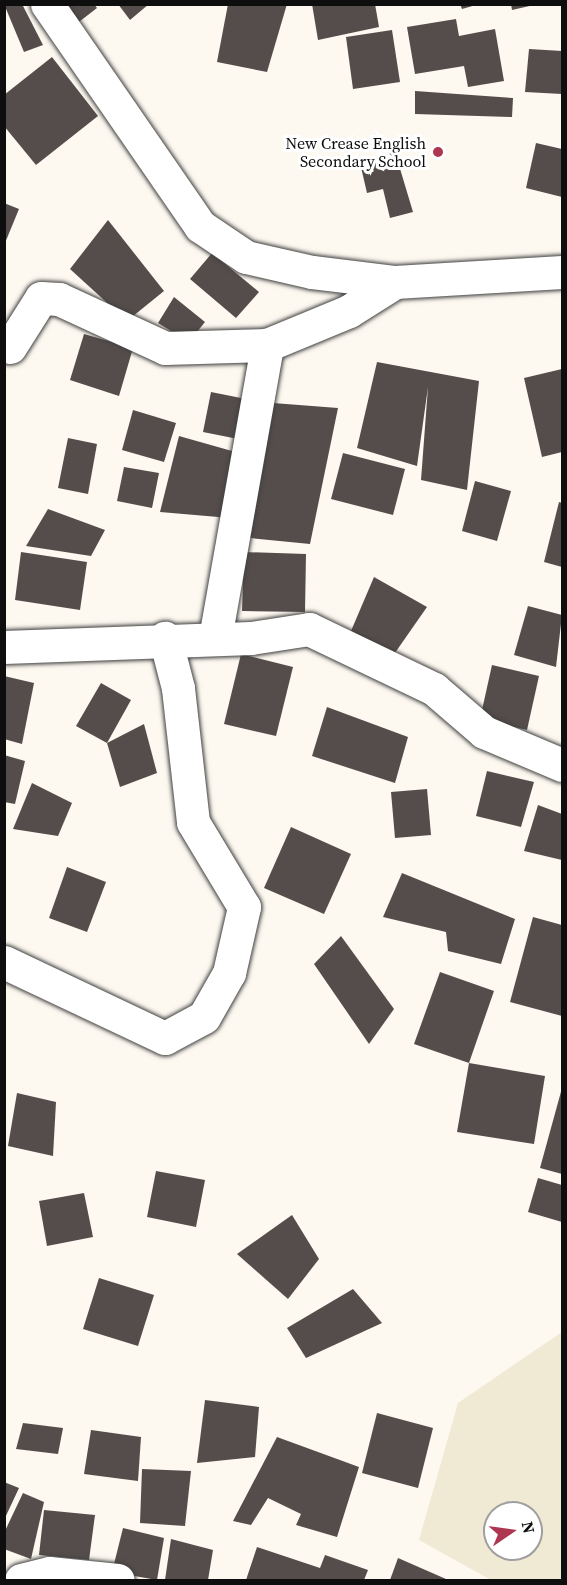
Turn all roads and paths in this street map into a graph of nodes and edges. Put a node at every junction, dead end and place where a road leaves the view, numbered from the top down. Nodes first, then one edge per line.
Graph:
1 (47, 4) edge
2 (562, 272) edge
3 (395, 282) junction
4 (267, 345) junction
5 (10, 347) dead end
6 (165, 638) junction
7 (215, 638) junction
8 (4, 647) edge
9 (562, 765) edge
10 (4, 962) edge
11 (21, 1581) edge
12 (118, 1581) edge

1 - 3 street
2 - 3 street
3 - 4 street
4 - 5 street
4 - 7 street
6 - 7 street
6 - 8 street
6 - 10 street
7 - 9 street
11 - 12 street

